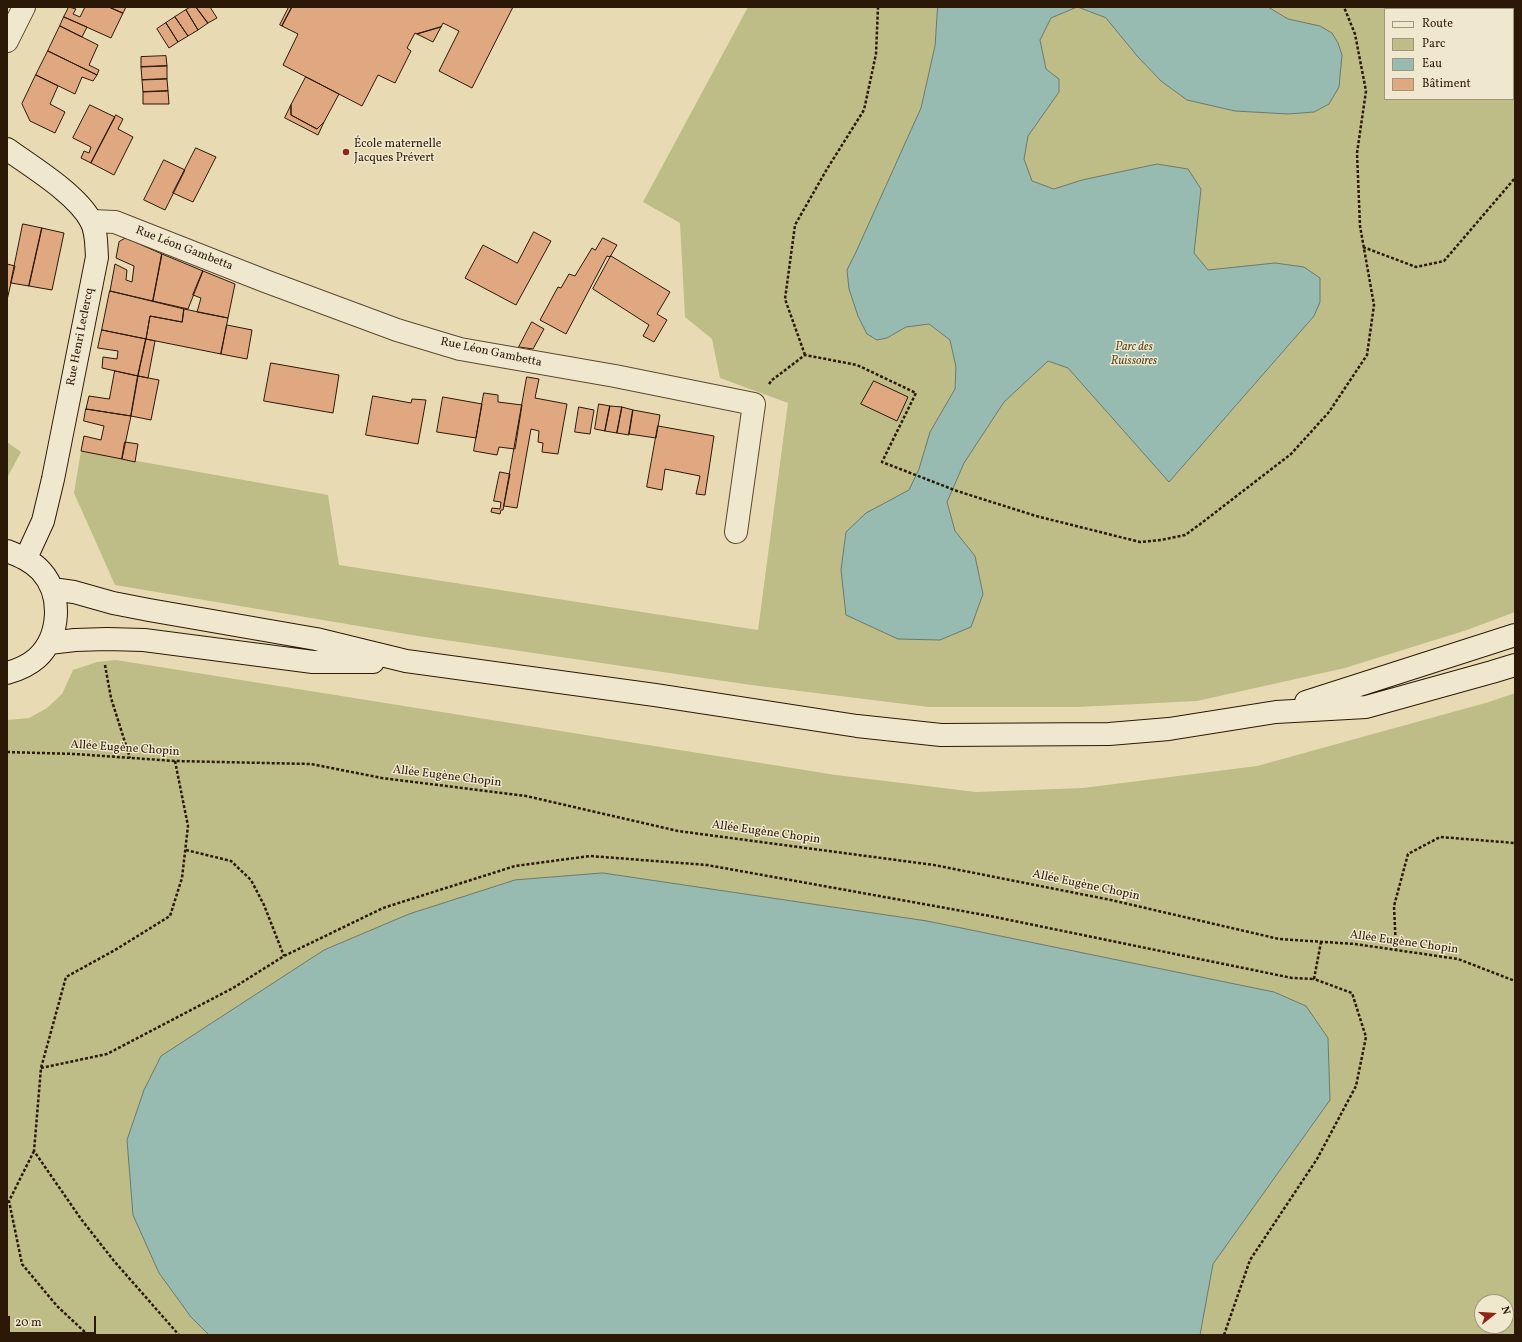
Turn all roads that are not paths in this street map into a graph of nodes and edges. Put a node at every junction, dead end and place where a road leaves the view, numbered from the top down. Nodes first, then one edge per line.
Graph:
1 (24, 7) edge
2 (7, 41) edge
3 (7, 149) edge
4 (91, 221) junction
5 (736, 532) dead end
6 (16, 555) edge
7 (52, 589) junction
8 (1515, 635) edge
9 (48, 643) junction
10 (406, 661) junction
11 (1515, 664) edge
12 (7, 673) edge
13 (1276, 712) junction

1 - 2 main road
3 - 4 main road, Rue Henri Leclercq
4 - 5 main road, Rue Léon Gambetta
4 - 6 main road, Rue Henri Leclercq
6 - 7 main road
7 - 9 main road
7 - 10 main road
8 - 13 main road
9 - 10 main road
9 - 12 main road
10 - 13 main road
11 - 13 main road

